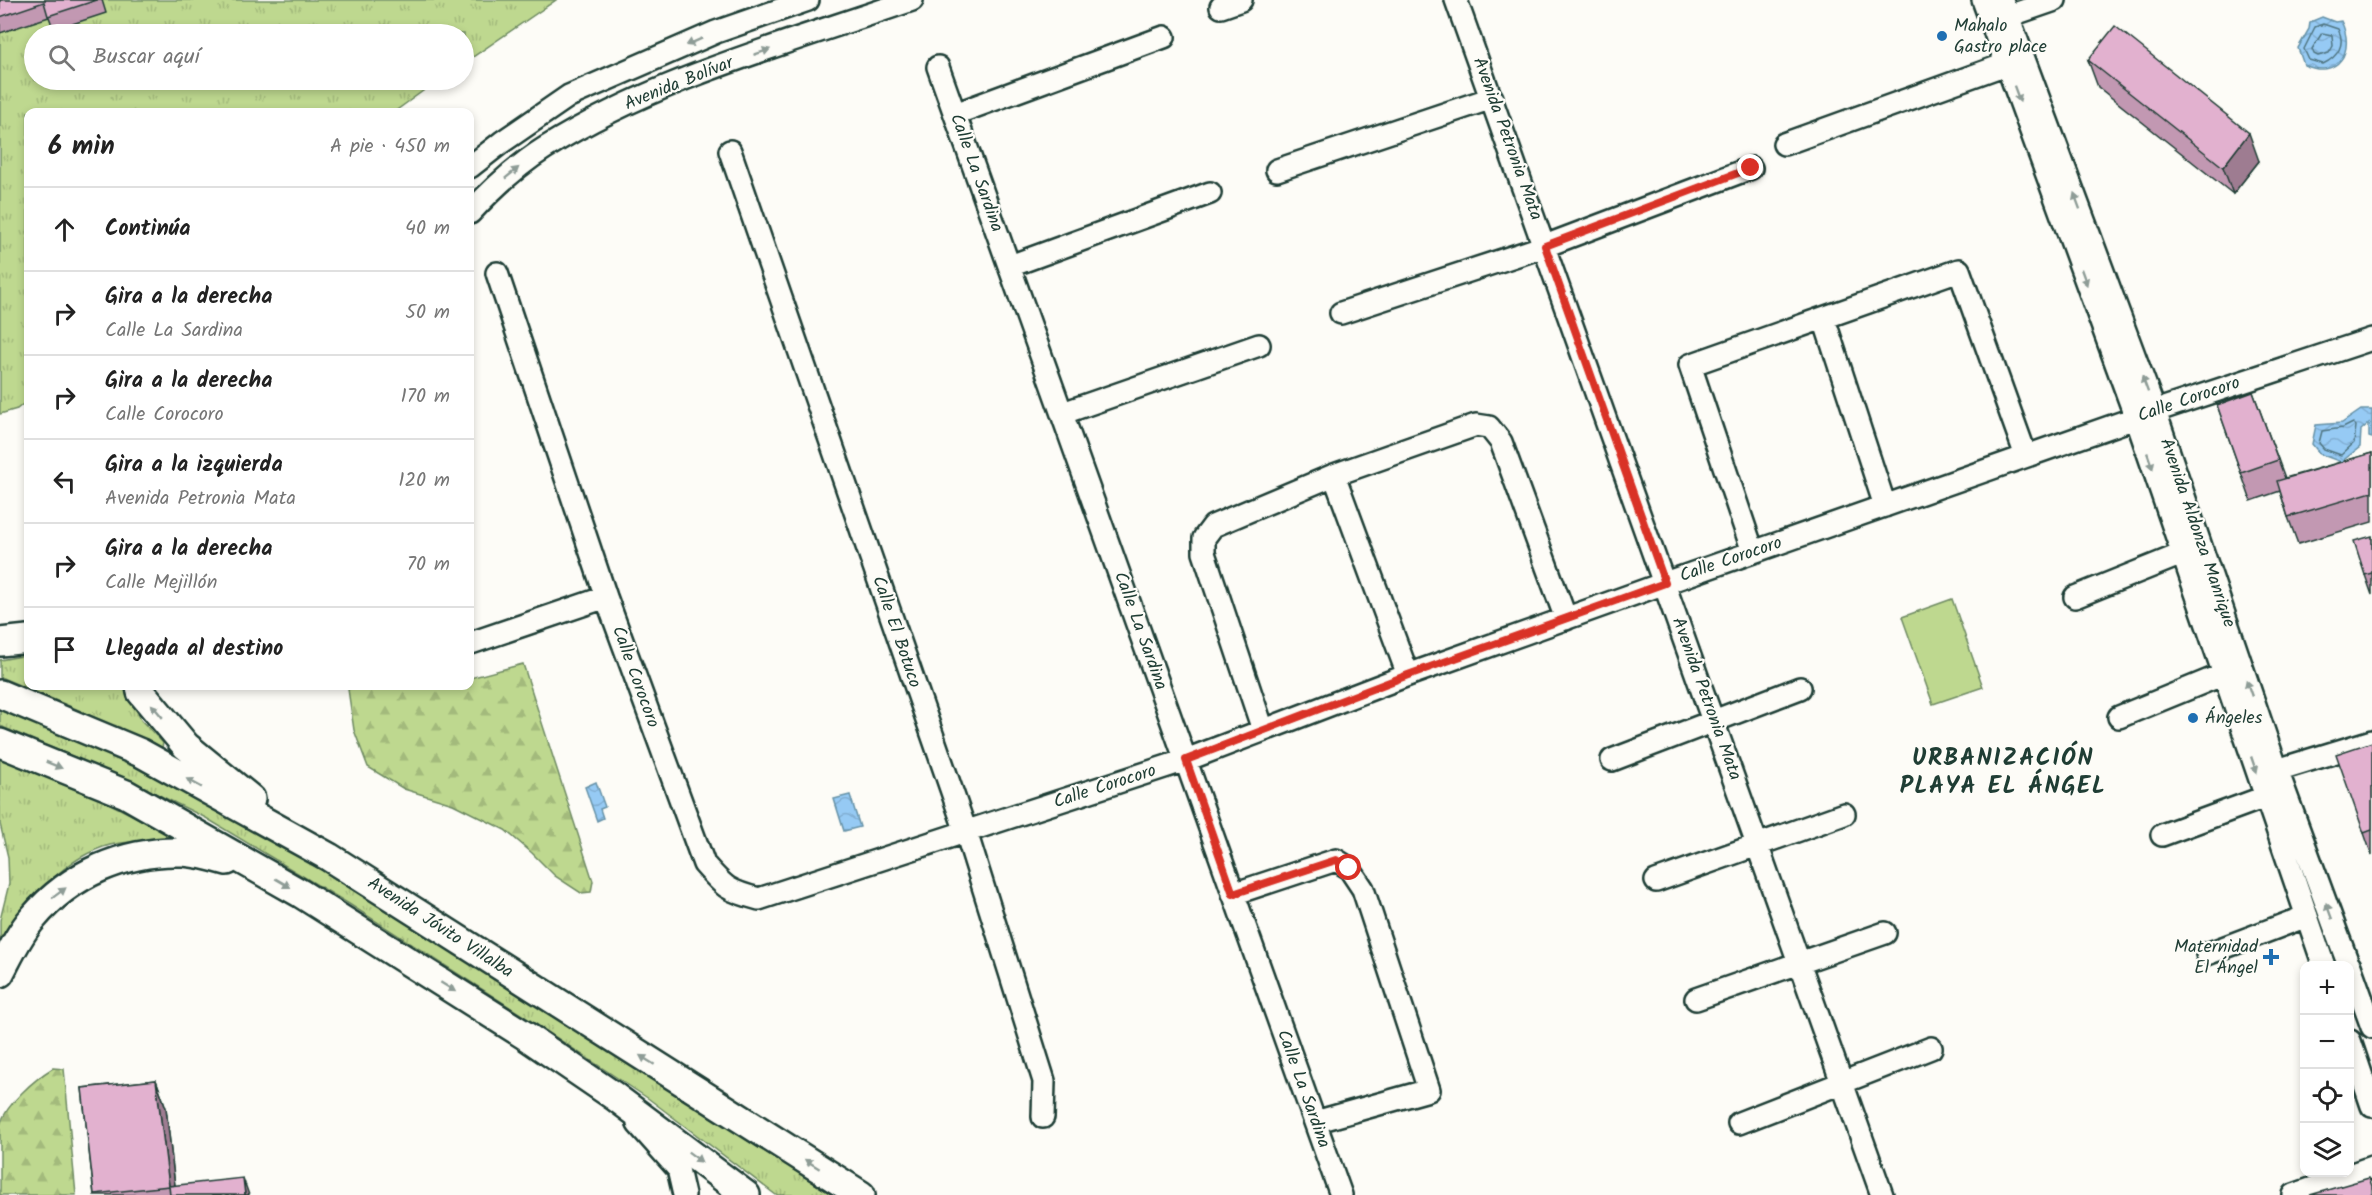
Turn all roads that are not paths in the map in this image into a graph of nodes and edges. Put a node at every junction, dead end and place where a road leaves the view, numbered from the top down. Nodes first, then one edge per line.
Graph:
1 (808, 0) edge
2 (912, 0) edge
3 (1241, 0) edge
4 (1456, 0) edge
5 (1983, 0) edge
6 (2055, 0) edge
7 (1221, 7) dead end
8 (2000, 13) edge
9 (1164, 37) dead end
10 (2015, 61) junction
11 (938, 67) dead end
12 (1492, 98) junction
13 (955, 114) junction
14 (1784, 144) dead end
15 (730, 151) dead end
16 (474, 164) edge
17 (1751, 168) dead end
18 (1277, 170) dead end
19 (1210, 193) dead end
20 (474, 209) edge
21 (1545, 246) junction
22 (1010, 266) junction
23 (497, 273) dead end
24 (1341, 314) dead end
25 (1824, 319) junction
26 (2372, 339) edge
27 (1259, 345) dead end
28 (1063, 413) junction
29 (2145, 414) junction
30 (2026, 456) junction
31 (1334, 475) junction
32 (1885, 506) junction
33 (1753, 552) junction
34 (2182, 554) junction
35 (1665, 583) junction
36 (606, 597) junction
37 (2075, 597) dead end
38 (1566, 619) junction
39 (24, 639) edge
40 (0, 642) edge
41 (474, 642) edge
42 (2224, 674) junction
43 (1408, 675) junction
44 (1800, 688) dead end
45 (141, 690) edge
46 (0, 694) edge
47 (2119, 717) dead end
48 (1714, 721) junction
49 (1263, 730) junction
50 (2372, 741) edge
51 (0, 742) edge
52 (1612, 759) dead end
53 (1186, 760) junction
54 (2277, 771) junction
55 (2265, 796) junction
56 (1844, 814) dead end
57 (966, 832) junction
58 (2162, 835) dead end
59 (1758, 844) junction
60 (329, 857) junction
61 (255, 867) junction
62 (1656, 880) dead end
63 (1233, 894) junction
64 (2307, 916) junction
65 (1885, 933) dead end
66 (2207, 954) dead end
67 (2322, 961) edge
68 (2347, 961) edge
69 (1800, 963) junction
70 (0, 973) edge
71 (2354, 979) edge
72 (1696, 999) dead end
73 (2372, 1027) edge
74 (1931, 1048) dead end
75 (2354, 1055) edge
76 (1842, 1083) junction
77 (614, 1096) junction
78 (2372, 1106) edge
79 (1043, 1117) dead end
80 (1315, 1122) junction
81 (1739, 1123) dead end
82 (2372, 1167) edge
83 (684, 1195) edge
84 (746, 1195) edge
85 (861, 1195) edge
86 (1341, 1195) edge
87 (1882, 1195) edge
88 (2294, 1195) edge

1 -> 16 street, Avenida Bolívar
20 -> 2 street, Avenida Bolívar
3 - 7 street
4 - 12 street, Avenida Petronia Mata
5 - 8 street, Avenida Aldonza Manrique
6 - 8 street
8 - 10 street, Avenida Aldonza Manrique
9 - 13 street
10 - 14 street
10 - 29 street, Avenida Aldonza Manrique
11 - 13 street, Calle La Sardina
12 - 18 street
12 - 21 street, Avenida Petronia Mata
13 - 22 street, Calle La Sardina
15 - 57 street, Calle El Botuco
17 - 21 street
19 - 22 street
21 - 24 street
21 - 35 street, Avenida Petronia Mata
22 - 28 street, Calle La Sardina
23 - 36 street, Calle Corocoro
25 - 30 street
25 - 32 street
25 - 33 street
26 - 29 street, Calle Corocoro
27 - 28 street
28 - 53 street, Calle La Sardina
29 - 30 street, Calle Corocoro
29 -> 34 street, Avenida Aldonza Manrique
54 -> 29 street, Avenida Aldonza Manrique
30 - 32 street, Calle Corocoro
31 - 38 street
31 - 43 street
31 - 49 street
32 - 33 street, Calle Corocoro
33 - 35 street, Calle Corocoro
34 - 37 street
34 - 42 street, Avenida Aldonza Manrique
35 - 38 street, Calle Corocoro
35 - 48 street, Avenida Petronia Mata
36 - 41 street
36 - 57 street, Calle Corocoro
38 - 43 street, Calle Corocoro
39 - 40 main road
42 - 47 street
42 -> 55 street, Avenida Aldonza Manrique
43 - 49 street, Calle Corocoro
44 - 48 street
60 -> 45 main road
60 -> 46 main road, Avenida Jóvito Villalba
48 - 52 street
48 - 59 street, Avenida Petronia Mata
49 - 53 street, Calle Corocoro
50 - 54 street
51 -> 61 main road
53 - 57 street, Calle Corocoro
53 - 63 street, Calle La Sardina
68 -> 54 street, Avenida Aldonza Manrique
55 - 58 street
55 - 64 street, Avenida Aldonza Manrique
56 - 59 street
57 - 79 street, Calle El Botuco
59 - 62 street
59 - 69 street, Avenida Petronia Mata
85 -> 60 main road, Avenida Jóvito Villalba
70 -> 61 main road
61 -> 77 main road
63 - 80 street, Calle La Sardina
63 - 80 street
64 - 66 street
64 - 67 street, Avenida Aldonza Manrique
65 - 69 street
69 - 72 street
69 - 76 street, Avenida Petronia Mata
71 - 73 street, Avenida Aldonza Manrique
74 - 76 street
75 - 78 street
76 - 81 street
76 - 87 street, Avenida Petronia Mata
77 - 83 street
77 -> 84 main road
80 - 86 street, Calle La Sardina
82 - 88 street

